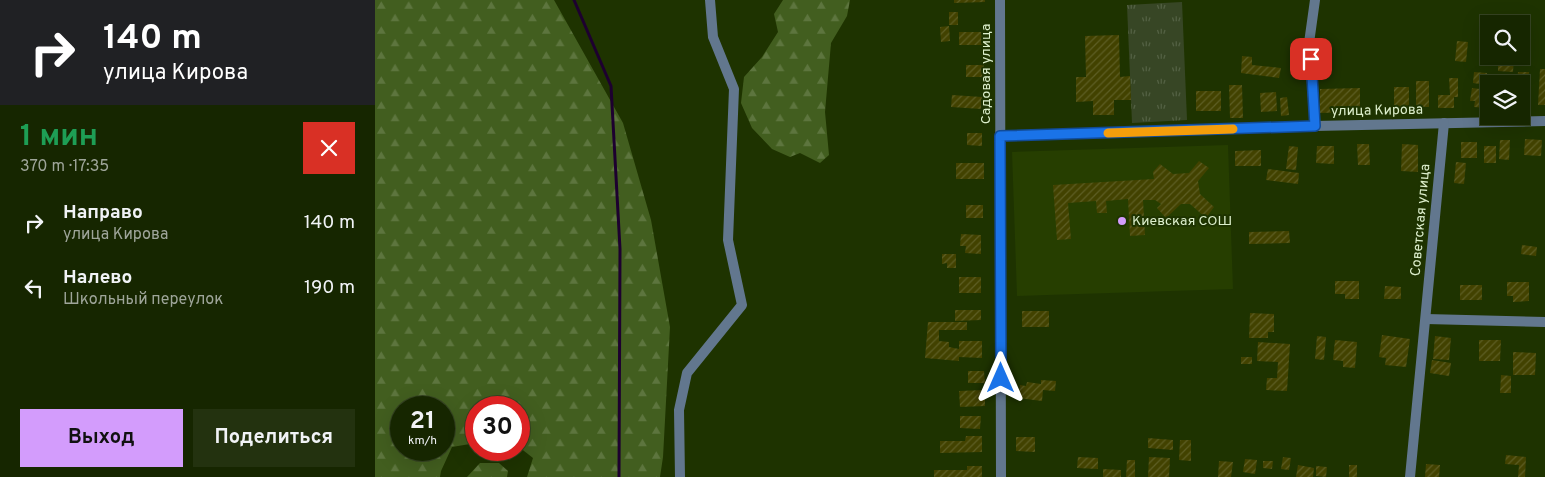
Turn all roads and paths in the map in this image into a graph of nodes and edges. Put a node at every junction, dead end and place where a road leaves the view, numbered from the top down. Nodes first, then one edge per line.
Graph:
1 (710, 0) edge
2 (1000, 0) edge
3 (1315, 0) edge
4 (1545, 121) edge
5 (1444, 123) junction
6 (1315, 126) junction
7 (1000, 136) junction
8 (1426, 319) junction
9 (1545, 322) edge
10 (680, 477) edge
11 (1001, 477) edge
12 (1410, 477) edge

1 - 10 street
2 - 7 street, Садовая улица
3 - 6 street
4 - 5 street, улица Кирова
5 - 6 street, улица Кирова
5 - 8 street, Советская улица
6 - 7 street, улица Кирова
7 - 11 street, Садовая улица
8 - 9 street
8 - 12 street, Советская улица

